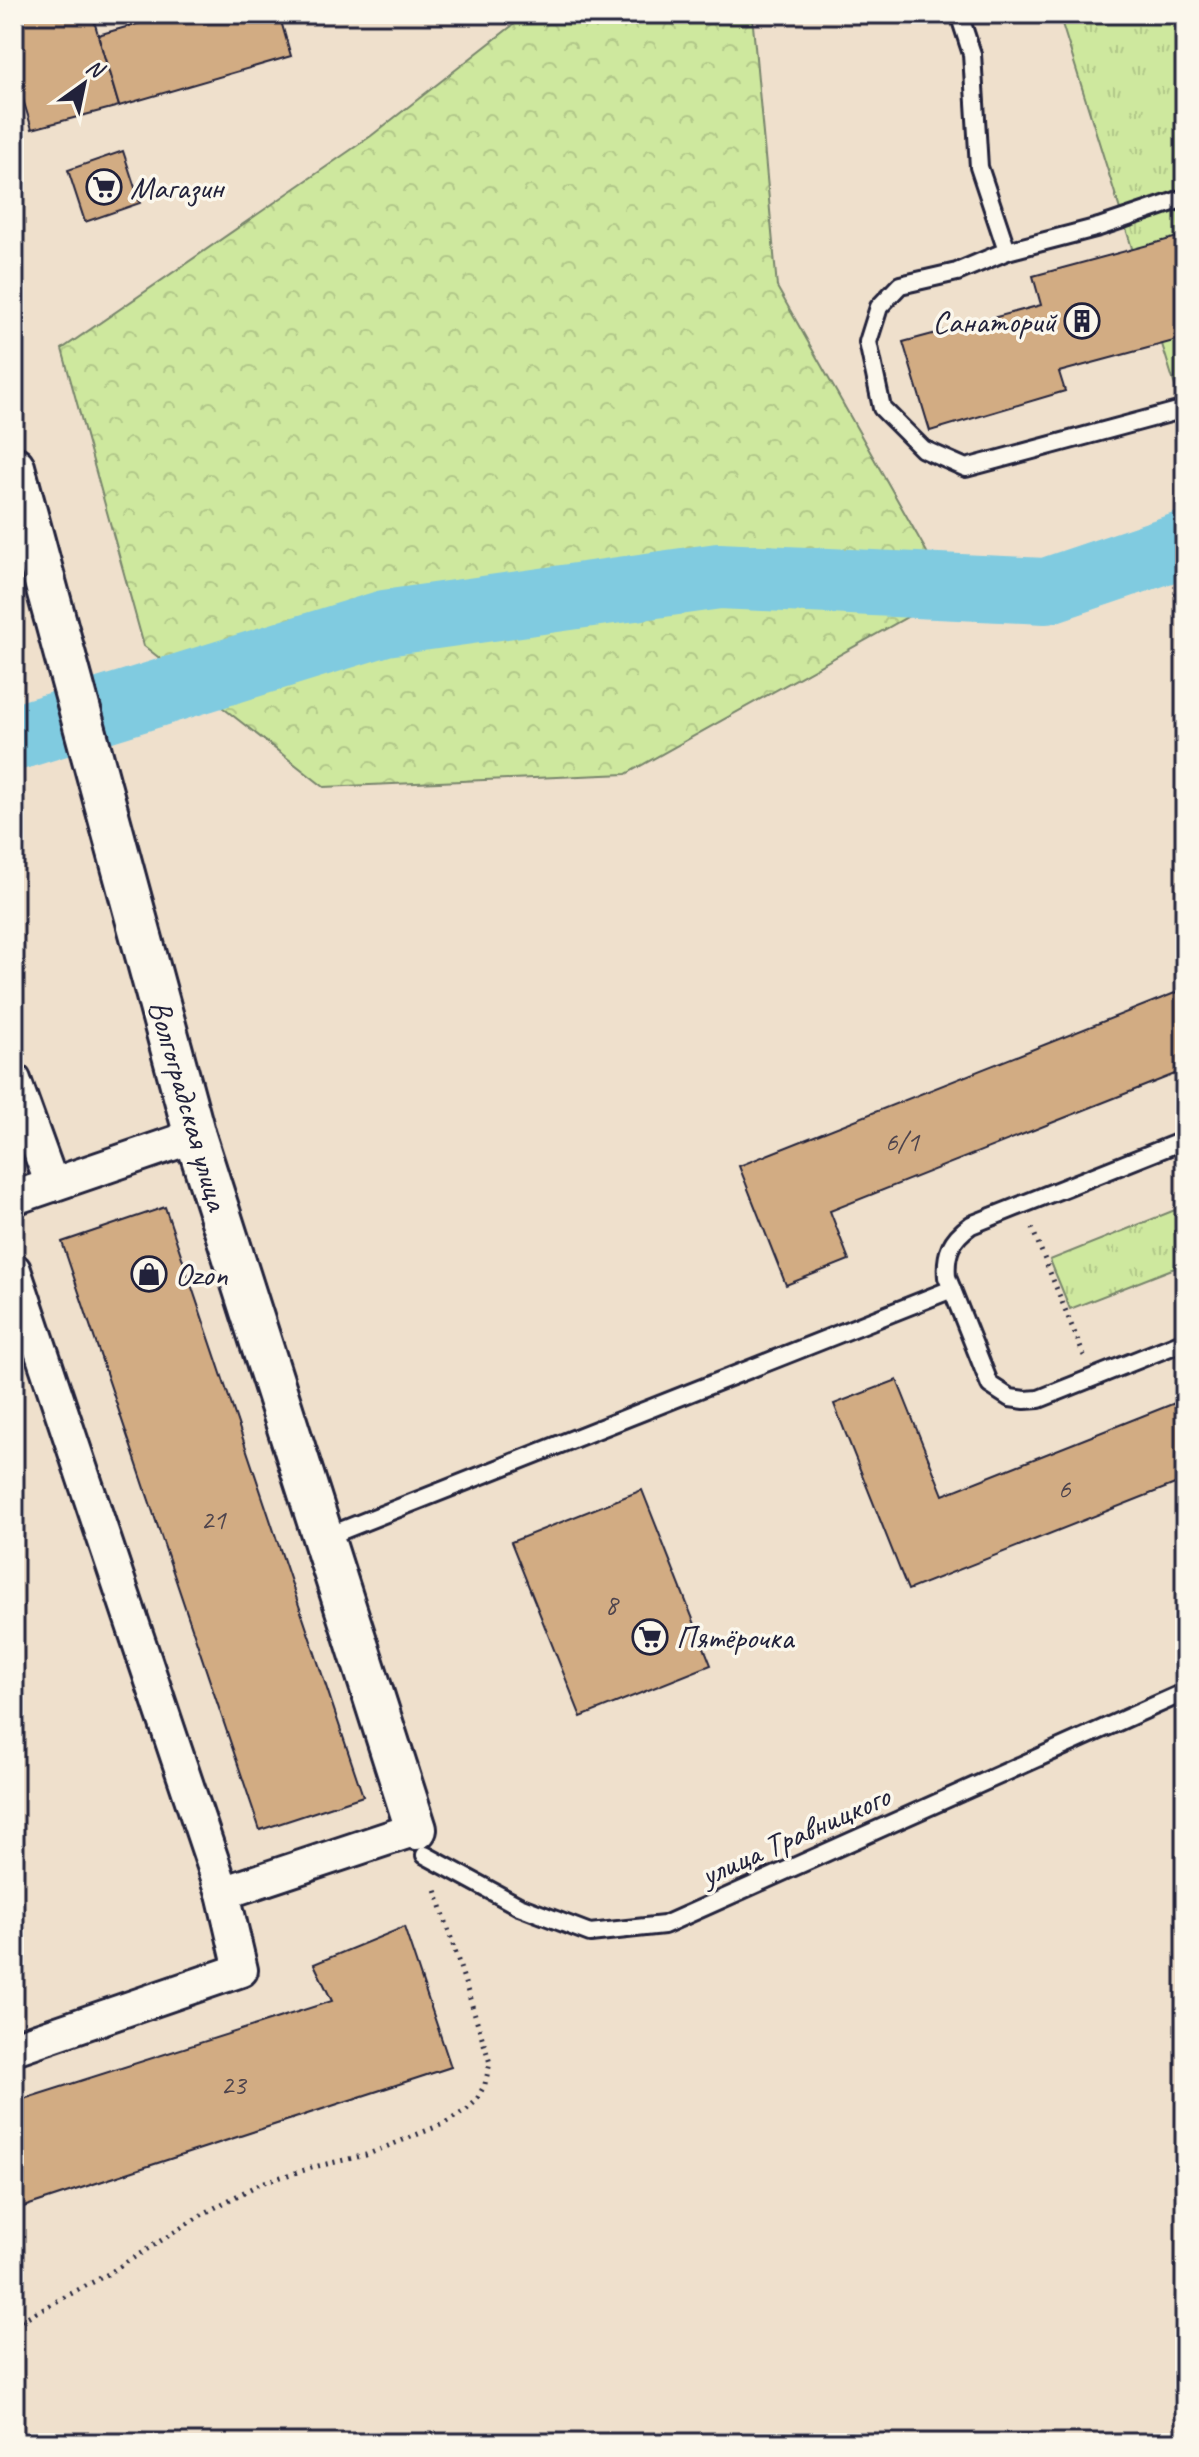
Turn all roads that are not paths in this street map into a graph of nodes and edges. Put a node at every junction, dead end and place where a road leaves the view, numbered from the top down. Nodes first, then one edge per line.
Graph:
1 (959, 14) edge
2 (1185, 198) edge
3 (1007, 251) junction
4 (1185, 409) edge
5 (14, 467) edge
6 (14, 1080) edge
7 (195, 1136) junction
8 (1185, 1140) edge
9 (52, 1185) junction
10 (14, 1198) edge
11 (14, 1270) edge
12 (952, 1289) junction
13 (1185, 1341) edge
14 (323, 1538) junction
15 (1185, 1692) edge
16 (420, 1842) junction
17 (223, 1893) junction
18 (14, 2048) edge

1 - 3 lane
2 - 3 lane
3 - 4 lane
5 - 7 street, Волгоградская улица
6 - 9 street
7 - 9 street
7 - 14 street, Волгоградская улица
8 - 12 lane
9 - 10 street
11 - 17 street
12 - 13 lane
12 - 14 lane
14 - 16 street, Волгоградская улица
15 - 16 lane, улица Травницкого
16 - 17 street
17 - 18 street

